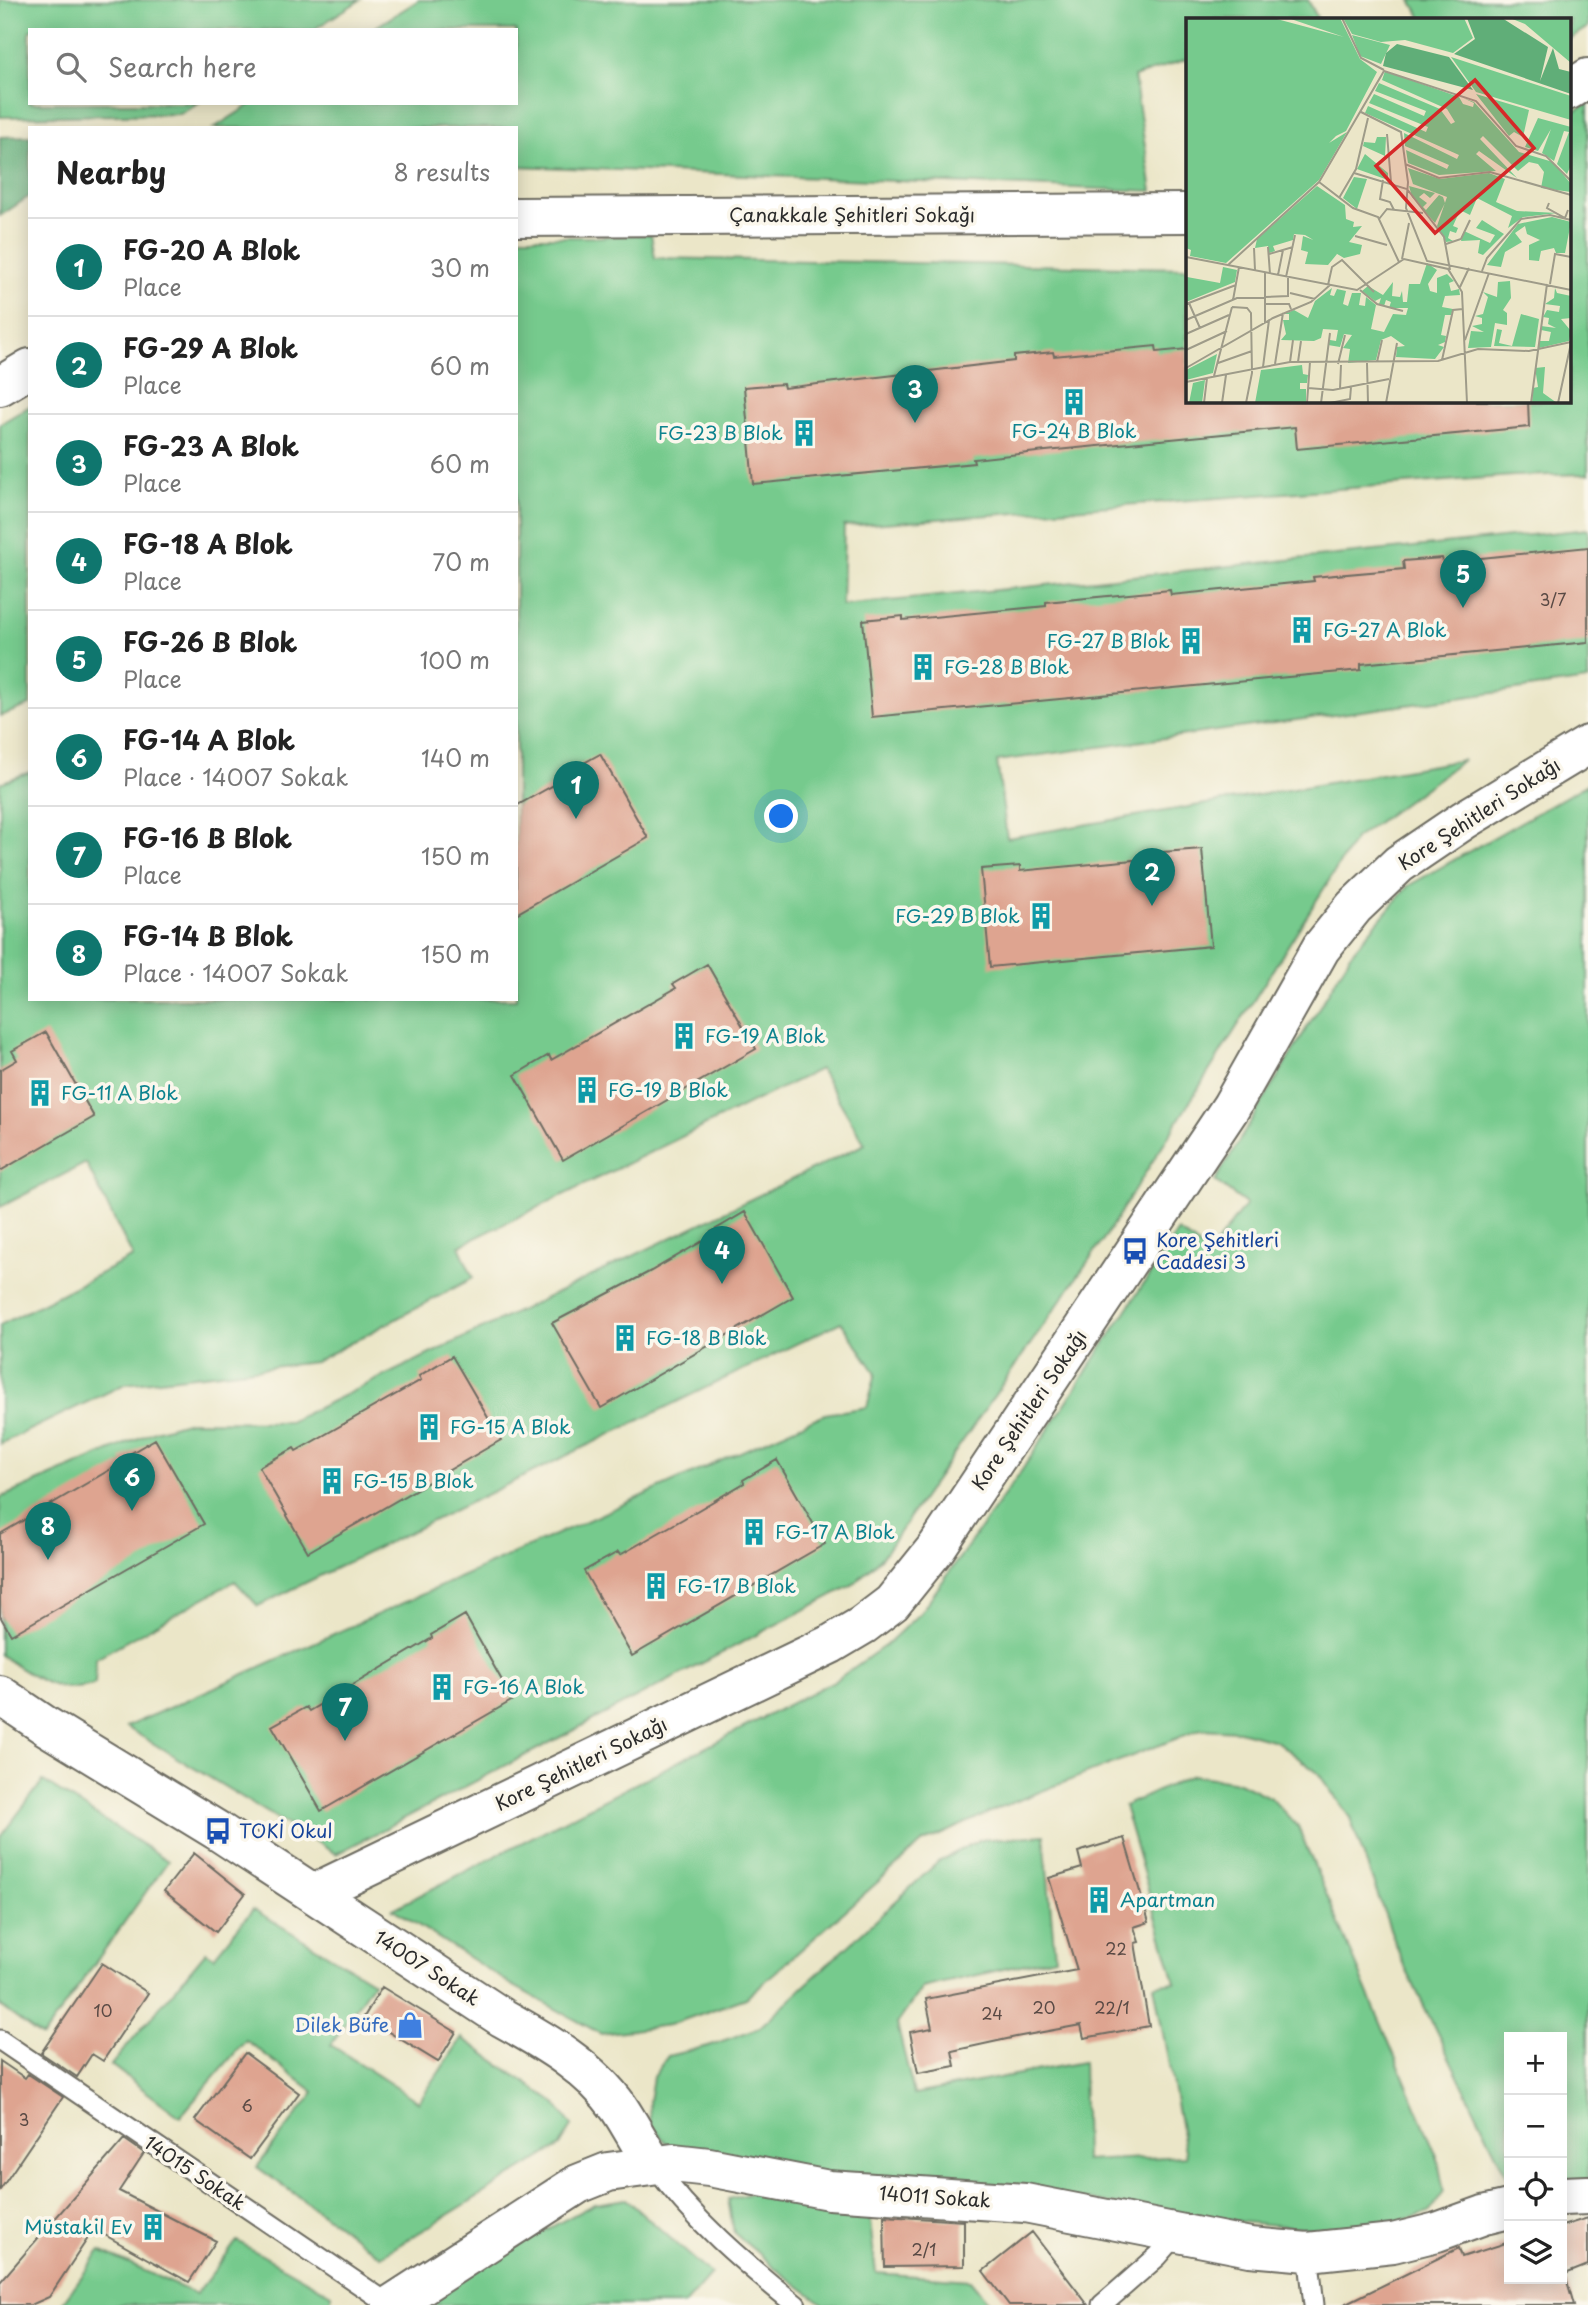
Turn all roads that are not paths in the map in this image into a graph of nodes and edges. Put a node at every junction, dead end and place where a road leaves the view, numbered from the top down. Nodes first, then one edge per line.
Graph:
1 (1588, 78) edge
2 (1570, 89) edge
3 (1186, 213) edge
4 (518, 217) edge
5 (28, 369) edge
6 (0, 386) edge
7 (1588, 745) edge
8 (0, 1695) edge
9 (314, 1893) junction
10 (0, 2040) edge
11 (653, 2164) junction
12 (1588, 2195) edge
13 (1567, 2196) edge
14 (1504, 2210) edge
15 (1178, 2232) junction
16 (1308, 2252) junction
17 (391, 2305) edge
18 (796, 2305) edge
19 (1102, 2305) edge
20 (1314, 2305) edge

1 - 2 street
3 - 4 street, Çanakkale Şehitleri Sokağı
5 - 6 street
7 - 9 street, Kore Şehitleri Sokağı
8 - 9 street, 14007 Sokak
9 - 11 street, 14007 Sokak
10 - 17 lane, 14015 Sokak
11 - 15 street, 14011 Sokak
11 - 17 street, 14011 Sokak
11 - 18 lane, 14007 Sokak
12 - 13 street
14 - 16 street, 14011 Sokak
15 - 16 street, 14011 Sokak
15 - 19 lane
16 - 20 lane

